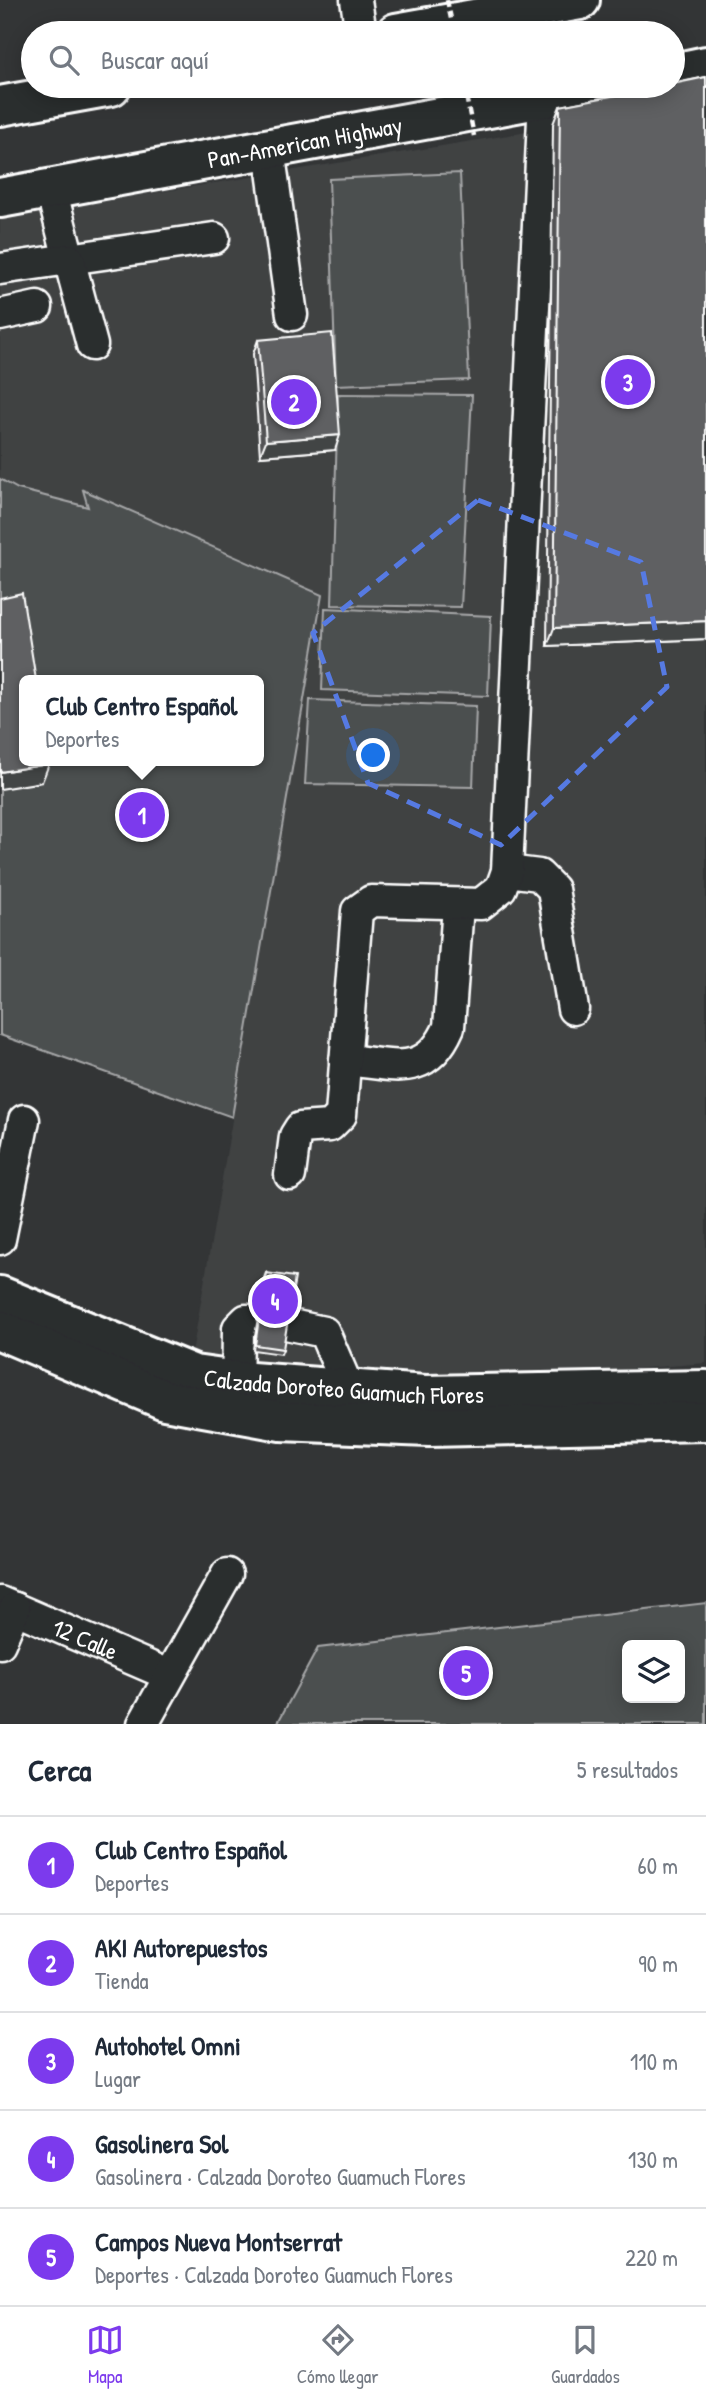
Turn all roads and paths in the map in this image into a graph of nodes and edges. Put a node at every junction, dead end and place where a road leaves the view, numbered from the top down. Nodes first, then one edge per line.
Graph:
1 (356, 0) edge
2 (447, 0) edge
3 (555, 2) edge
4 (359, 21) edge
5 (451, 21) edge
6 (458, 21) edge
7 (706, 66) edge
8 (685, 70) edge
9 (44, 98) edge
10 (466, 98) edge
11 (544, 98) joint
12 (0, 106) edge
13 (474, 136) dead end
14 (269, 149) junction
15 (51, 189) junction
16 (0, 198) edge
17 (215, 238) dead end
18 (69, 259) junction
19 (0, 269) edge
20 (37, 307) dead end
21 (0, 315) edge
22 (292, 315) dead end
23 (92, 345) dead end
24 (507, 871) junction
25 (458, 905) junction
26 (573, 1009) dead end
27 (345, 1060) junction
28 (24, 1120) dead end
29 (290, 1175) dead end
30 (0, 1239) edge
31 (0, 1296) edge
32 (0, 1330) edge
33 (349, 1390) junction
34 (706, 1390) edge
35 (237, 1398) junction
36 (398, 1410) junction
37 (706, 1421) edge
38 (227, 1574) dead end
39 (7, 1605) edge
40 (0, 1643) edge
41 (169, 1675) junction
42 (144, 1724) edge

1 - 4 street
2 - 5 path, bridge
3 - 6 main road
7 - 8 main road
9 - 12 main road
10 - 13 path, bridge
11 - 14 main road, Pan-American Highway
11 - 24 street
14 - 15 main road, Pan-American Highway
14 - 22 street
15 - 16 main road, Pan-American Highway
15 - 18 street
17 - 18 street
18 - 19 street
18 - 23 street
20 - 21 street
24 - 25 street
24 - 26 street
25 - 27 street
25 - 27 street
27 - 29 street
28 - 30 street
31 - 35 main road, Calzada Doroteo Guamuch Flores
32 - 35 main road, Calzada Doroteo Guamuch Flores
33 - 35 main road, Calzada Doroteo Guamuch Flores
33 - 35 street
33 - 36 main road, Calzada Doroteo Guamuch Flores
34 - 36 main road, Calzada Doroteo Guamuch Flores
35 - 36 main road, Calzada Doroteo Guamuch Flores
36 - 37 main road, Calzada Doroteo Guamuch Flores
38 - 41 street
39 - 40 street
39 - 41 street, 12 Calle
41 - 42 street

